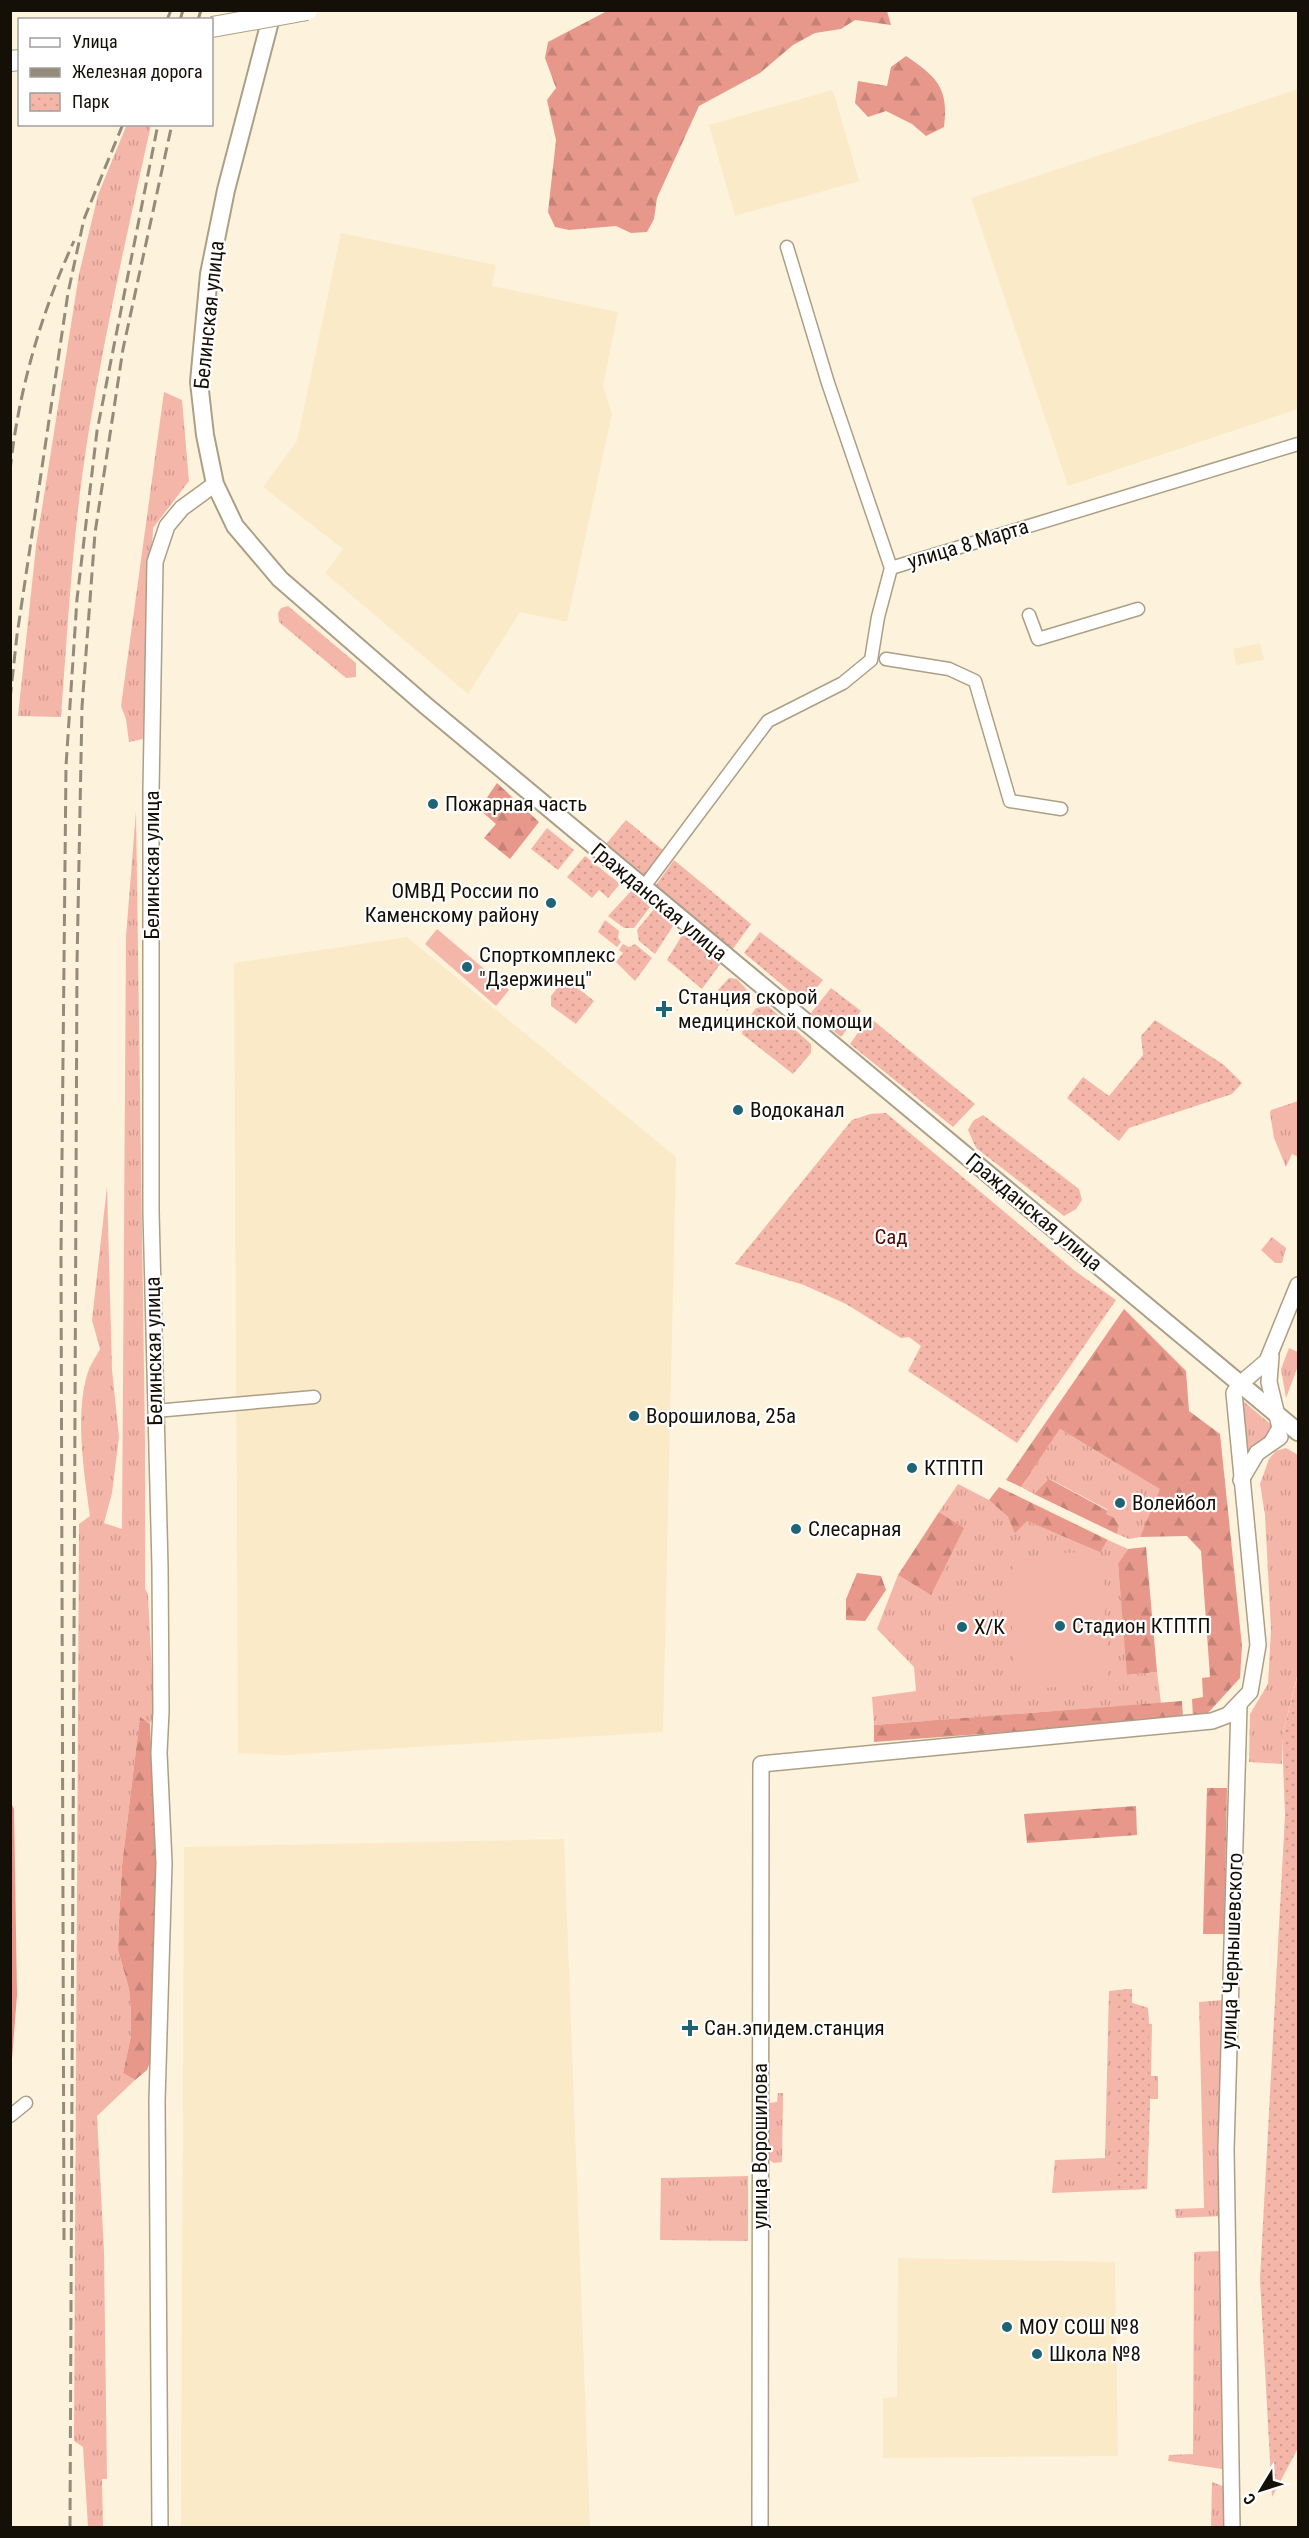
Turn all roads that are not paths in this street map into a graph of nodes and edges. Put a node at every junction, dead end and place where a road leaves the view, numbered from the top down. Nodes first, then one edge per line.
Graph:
1 (273, 10) edge
2 (307, 10) edge
3 (213, 27) edge
4 (786, 247) dead end
5 (1299, 444) edge
6 (215, 484) junction
7 (891, 568) junction
8 (1138, 609) dead end
9 (1029, 615) dead end
10 (886, 659) dead end
11 (1061, 809) dead end
12 (643, 888) junction
13 (1299, 1285) edge
14 (1272, 1353) junction
15 (1233, 1385) junction
16 (1264, 1394) junction
17 (314, 1397) dead end
18 (155, 1411) junction
19 (1278, 1416) junction
20 (1297, 1431) edge
21 (1273, 1440) junction
22 (1241, 1480) junction
23 (1239, 1706) junction
24 (26, 2103) dead end
25 (10, 2116) edge
26 (160, 2528) edge
27 (760, 2528) edge
28 (1232, 2528) edge

1 - 6 main road, Белинская улица
2 - 3 main road, bridge
4 - 7 street, улица 8 Марта
5 - 7 street, улица 8 Марта
6 - 12 main road, Гражданская улица
6 - 18 street, Белинская улица
7 - 12 street
8 - 9 street
10 - 11 street
12 - 15 main road, Гражданская улица
13 - 14 street
14 - 15 street
14 - 16 street
15 - 16 main road, Гражданская улица
15 - 22 street, улица Чернышевского
16 - 19 main road, Гражданская улица
17 - 18 street
18 - 26 street, Белинская улица
19 - 20 main road, Гражданская улица
19 - 21 street
20 - 21 street
21 - 22 street
22 - 23 street, улица Чернышевского
23 - 27 street, улица Ворошилова
23 - 28 street, улица Чернышевского
24 - 25 street

